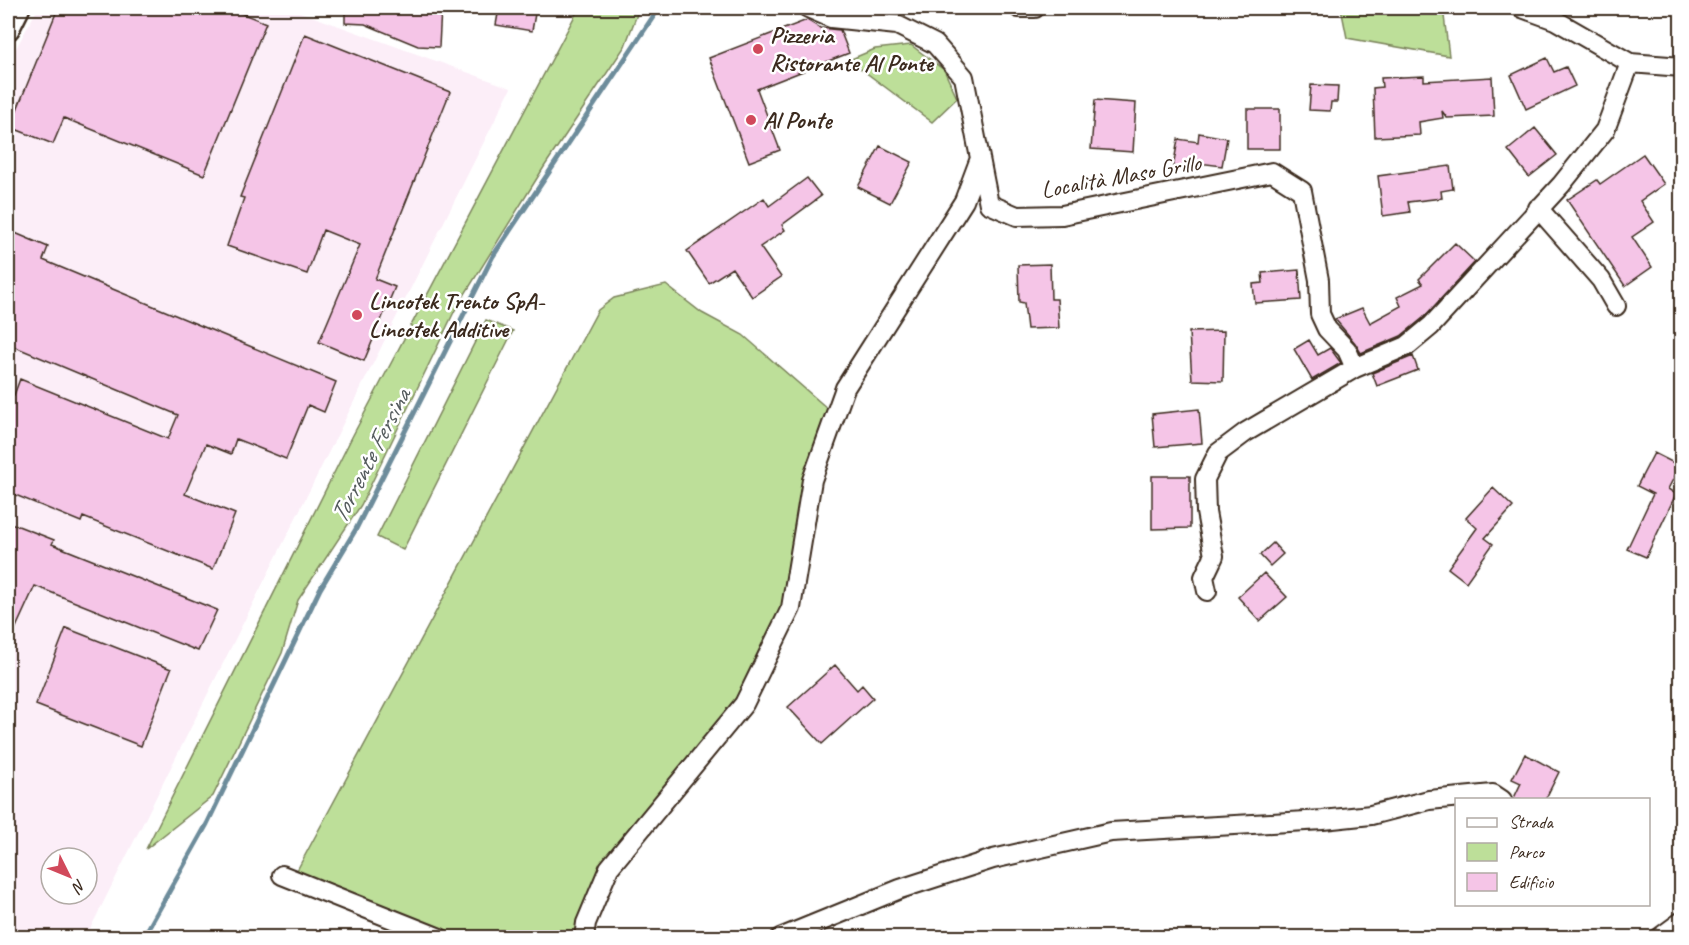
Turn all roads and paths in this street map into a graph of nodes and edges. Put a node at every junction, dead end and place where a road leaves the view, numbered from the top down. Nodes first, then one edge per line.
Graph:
1 (18, 8) edge
2 (808, 8) edge
3 (1019, 8) edge
4 (1035, 8) edge
5 (1522, 8) edge
6 (8, 28) edge
7 (1630, 63) junction
8 (1682, 67) edge
9 (979, 161) junction
10 (1538, 208) junction
11 (1616, 306) dead end
12 (1355, 368) junction
13 (1207, 591) dead end
14 (1499, 798) edge
15 (282, 875) dead end
16 (1682, 921) edge
17 (440, 938) edge
18 (584, 938) edge
19 (780, 938) edge
20 (1659, 938) edge

1 - 6 street
2 - 9 street, Località Maso Grillo
3 - 4 street
5 - 7 street
7 - 8 street
7 - 10 street
9 - 12 street, Località Maso Grillo
9 - 18 street
10 - 11 street
10 - 12 street
12 - 13 street
14 - 19 street
15 - 17 street
16 - 20 street

